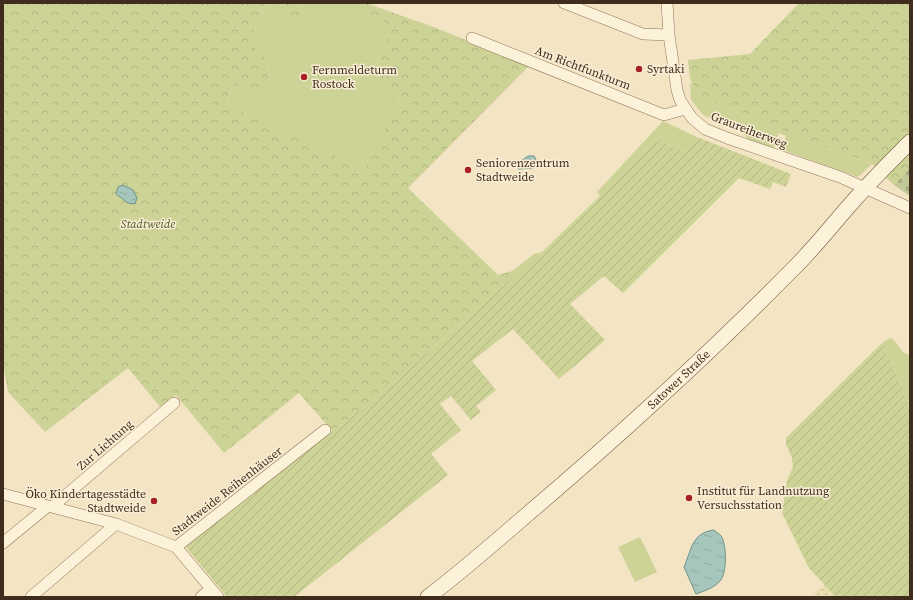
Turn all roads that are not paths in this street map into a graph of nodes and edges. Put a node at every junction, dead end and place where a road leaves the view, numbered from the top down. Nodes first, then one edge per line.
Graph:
1 (564, 3) edge
2 (667, 3) edge
3 (669, 35) junction
4 (472, 38) dead end
5 (685, 109) junction
6 (910, 142) edge
7 (866, 188) junction
8 (910, 208) edge
9 (174, 402) dead end
10 (325, 430) dead end
11 (3, 494) edge
12 (50, 507) junction
13 (116, 524) junction
14 (3, 543) edge
15 (176, 547) junction
16 (214, 593) edge
17 (31, 597) edge
18 (201, 597) edge
19 (428, 597) edge

1 - 3 street
2 - 3 street, Graureiherweg
3 - 5 street, Graureiherweg
4 - 5 street, Am Richtfunkturm
5 - 7 street, Graureiherweg
6 - 7 main road, Satower Straße
7 - 8 street, Graureiherweg
7 - 19 main road, Satower Straße
9 - 12 street, Zur Lichtung
10 - 15 street, Stadtweide Reihenhäuser
11 - 12 street, Stadtweide Reihenhäuser
12 - 13 street, Stadtweide Reihenhäuser
12 - 14 street
13 - 15 street, Stadtweide Reihenhäuser
13 - 17 street
15 - 16 street
16 - 18 street

